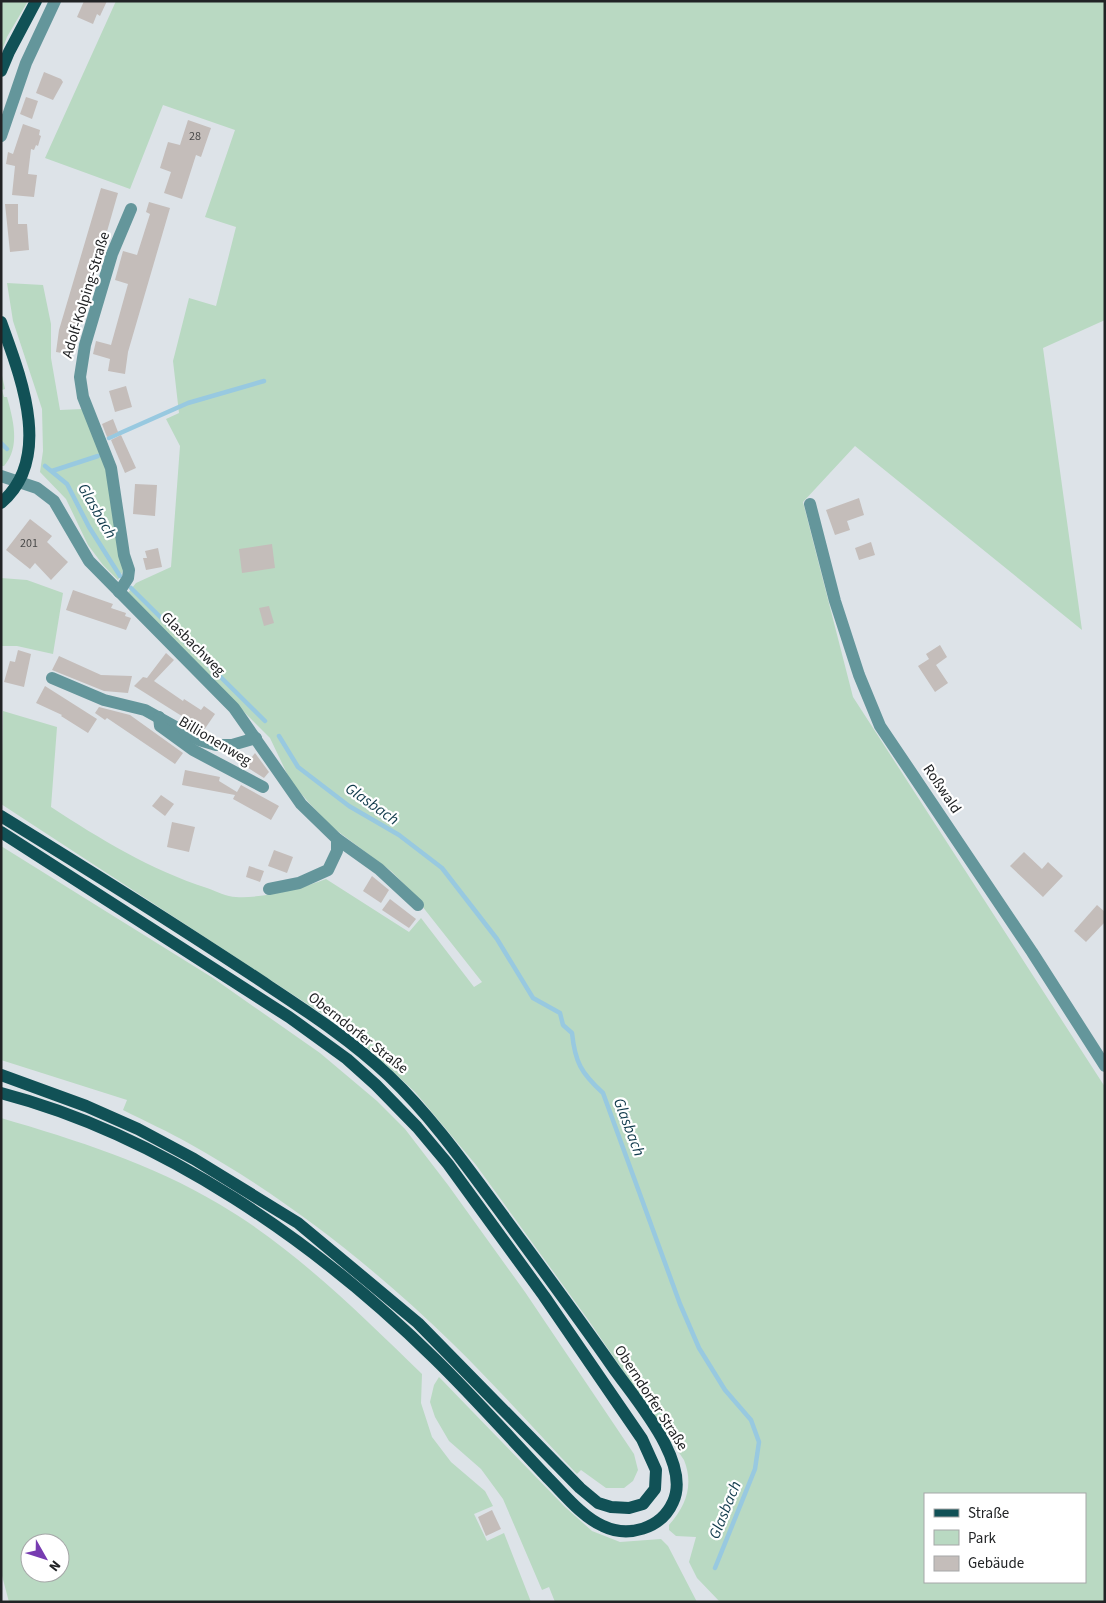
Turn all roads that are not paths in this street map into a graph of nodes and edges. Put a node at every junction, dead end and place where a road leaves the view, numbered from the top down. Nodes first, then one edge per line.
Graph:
1 (36, 1) edge
2 (55, 1) edge
3 (1, 71) edge
4 (1, 136) edge
5 (131, 209) dead end
6 (1, 322) edge
7 (1, 476) edge
8 (18, 481) junction
9 (1, 503) edge
10 (810, 504) dead end
11 (119, 592) junction
12 (52, 678) dead end
13 (160, 717) junction
14 (256, 738) junction
15 (263, 787) dead end
16 (1, 816) edge
17 (1, 832) edge
18 (337, 839) junction
19 (270, 889) dead end
20 (418, 905) dead end
21 (1105, 1066) edge
22 (1, 1075) edge
23 (1, 1093) edge

1 - 3 main road
2 - 4 street
5 - 11 street, Adolf-Kolping-Straße
6 - 8 main road
7 - 8 street, Glasbachweg
8 - 9 main road
8 - 11 street, Glasbachweg
10 - 21 street, Roßwald
11 - 14 street, Glasbachweg
12 - 13 street, Billionenweg
13 - 14 street, Billionenweg
13 - 15 street, Billionenweg
14 - 18 street, Glasbachweg
16 - 23 main road, Oberndorfer Straße
17 - 22 main road, Oberndorfer Straße
18 - 19 street
18 - 20 street, Glasbachweg

